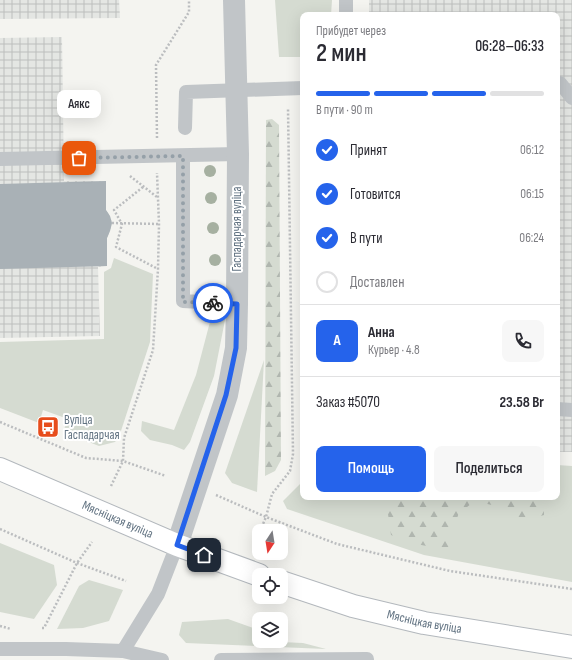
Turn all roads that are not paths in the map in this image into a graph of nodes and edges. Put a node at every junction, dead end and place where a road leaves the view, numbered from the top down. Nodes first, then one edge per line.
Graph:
1 (234, 0) edge
2 (346, 0) edge
3 (346, 12) edge
4 (560, 83) edge
5 (300, 88) edge
6 (236, 90) junction
7 (572, 98) edge
8 (185, 128) dead end
9 (238, 154) junction
10 (183, 156) junction
11 (0, 159) edge
12 (237, 304) junction
13 (560, 410) edge
14 (572, 410) edge
15 (0, 469) edge
16 (177, 545) junction
17 (252, 572) edge
18 (288, 584) edge
19 (572, 647) edge
20 (0, 649) edge
21 (124, 651) junction
22 (367, 659) edge
23 (162, 660) edge
24 (221, 660) edge

1 - 6 street, Гаспадарчая вуліца
2 - 3 lane
4 - 7 lane
5 - 6 lane
6 - 8 lane
6 - 9 street, Гаспадарчая вуліца
9 - 10 lane
9 - 12 street, Гаспадарчая вуліца
10 - 11 lane
10 - 12 lane
12 - 16 street, Гаспадарчая вуліца
13 - 14 lane
15 - 16 main road, Мясніцкая вуліца
16 - 17 main road, Мясніцкая вуліца
16 - 21 lane
18 - 19 main road, Мясніцкая вуліца
20 - 21 lane
21 - 23 lane
22 - 24 lane

